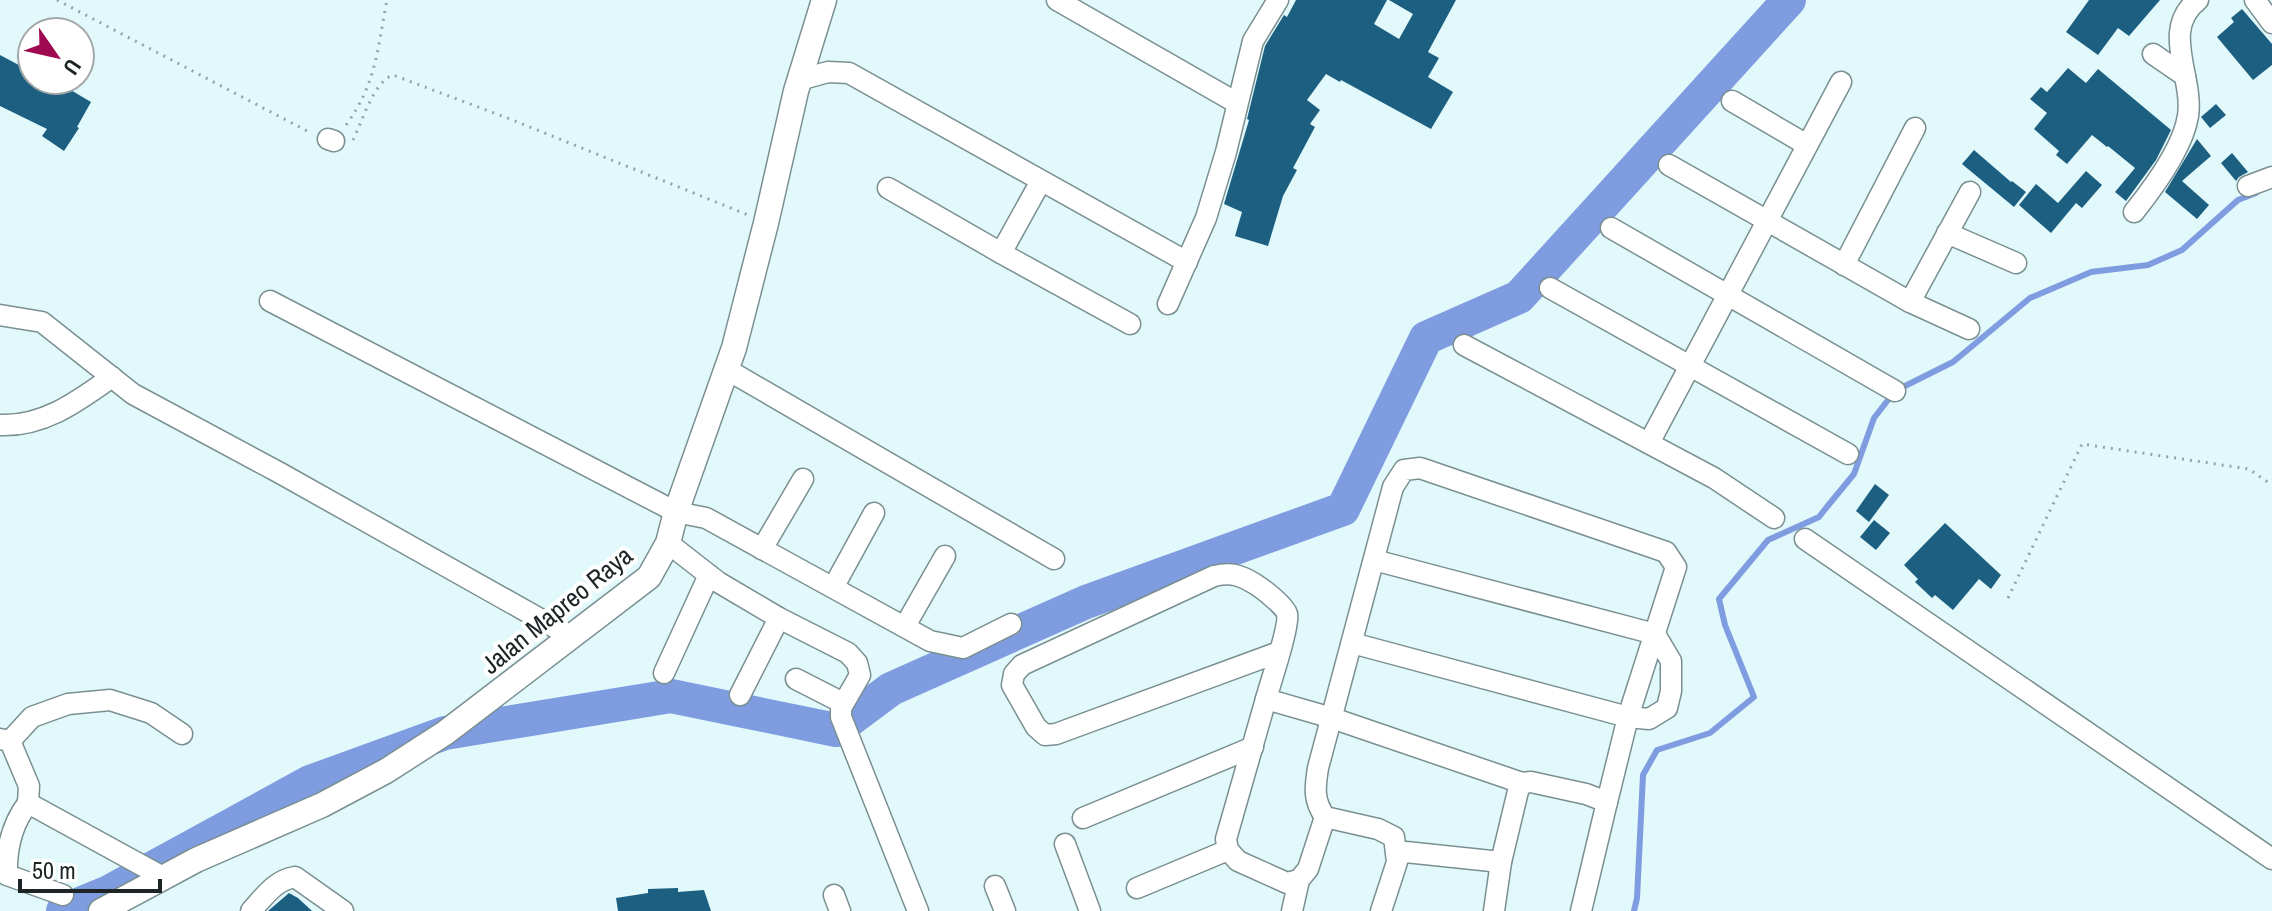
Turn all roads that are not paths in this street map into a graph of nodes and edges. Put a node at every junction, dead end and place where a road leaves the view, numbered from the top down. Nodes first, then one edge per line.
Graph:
1 (824, 0) edge
2 (1057, 0) edge
3 (1278, 0) edge
4 (2198, 0) edge
5 (2255, 0) edge
6 (2272, 23) edge
7 (2153, 54) dead end
8 (2185, 76) junction
9 (799, 80) junction
10 (1841, 82) dead end
11 (1732, 101) dead end
12 (1237, 103) junction
13 (1915, 128) dead end
14 (1807, 145) junction
15 (1669, 165) dead end
16 (2272, 177) edge
17 (1041, 181) junction
18 (2248, 186) dead end
19 (888, 188) dead end
20 (1970, 192) dead end
21 (2134, 212) dead end
22 (1767, 221) junction
23 (1611, 228) dead end
24 (1947, 233) junction
25 (1001, 253) junction
26 (1187, 262) junction
27 (2016, 263) dead end
28 (1844, 265) junction
29 (1550, 288) dead end
30 (1728, 294) junction
31 (270, 301) dead end
32 (1910, 302) junction
33 (1168, 304) dead end
34 (0, 315) edge
35 (1130, 324) dead end
36 (1969, 329) dead end
37 (1464, 345) dead end
38 (1690, 365) junction
39 (726, 369) junction
40 (112, 377) junction
41 (1895, 391) dead end
42 (0, 425) edge
43 (1649, 443) junction
44 (1848, 454) dead end
45 (803, 479) dead end
46 (676, 512) junction
47 (874, 513) dead end
48 (1774, 518) dead end
49 (1805, 539) dead end
50 (668, 543) junction
51 (762, 549) junction
52 (945, 556) dead end
53 (1054, 559) dead end
54 (1374, 560) junction
55 (709, 575) junction
56 (834, 586) junction
57 (779, 618) junction
58 (1011, 624) dead end
59 (905, 626) junction
60 (1655, 634) junction
61 (572, 637) junction
62 (1352, 643) junction
63 (1279, 652) junction
64 (664, 673) dead end
65 (796, 679) dead end
66 (740, 695) dead end
67 (1266, 699) junction
68 (843, 703) junction
69 (1628, 717) junction
70 (1332, 718) junction
71 (182, 734) dead end
72 (5, 740) edge
73 (1253, 747) junction
74 (1522, 783) junction
75 (1607, 802) junction
76 (28, 803) junction
77 (1325, 817) junction
78 (1083, 818) dead end
79 (1065, 844) dead end
80 (1228, 850) junction
81 (1396, 851) junction
82 (2272, 859) edge
83 (1501, 862) junction
84 (163, 877) junction
85 (1299, 880) junction
86 (995, 886) dead end
87 (1137, 888) dead end
88 (63, 895) dead end
89 (101, 911) edge
90 (251, 911) edge
91 (343, 911) edge
92 (918, 911) edge
93 (1005, 911) edge
94 (1090, 911) edge
95 (1292, 911) edge
96 (1381, 911) edge
97 (1494, 911) edge
98 (1581, 911) edge

1 - 9 street, Jalan Mapreo Raya
2 - 12 street
3 - 12 street
4 - 8 street
5 - 6 street
7 - 8 street
8 - 21 street
9 - 17 street
9 - 39 street, Jalan Mapreo Raya
10 - 14 street
11 - 14 street
12 - 26 street
13 - 28 street
14 - 22 street
15 - 22 street
16 - 18 street
17 - 25 street
17 - 26 street
19 - 25 street
20 - 24 street
22 - 28 street
22 - 30 street
23 - 30 street
24 - 27 street
24 - 32 street
25 - 35 street
26 - 33 street
28 - 32 street
29 - 38 street
30 - 38 street
30 - 41 street
31 - 46 street
32 - 36 street
34 - 40 street
37 - 43 street
38 - 43 street
38 - 44 street
39 - 46 street, Jalan Mapreo Raya
39 - 53 street
40 - 42 street
40 - 61 street
43 - 48 street
45 - 51 street
46 - 50 street, Jalan Mapreo Raya
46 - 51 street
47 - 56 street
49 - 82 street
50 - 55 street
50 - 61 street, Jalan Mapreo Raya
51 - 56 street
52 - 59 street
54 - 60 street
54 - 60 street
54 - 62 street
55 - 57 street
55 - 64 street
56 - 59 street
57 - 66 street
57 - 68 street
58 - 59 street
60 - 69 street
60 - 69 street
61 - 84 street, Jalan Mapreo Raya
62 - 69 street
62 - 70 street
63 - 63 street
63 - 67 street
65 - 68 street
67 - 70 street
67 - 73 street
68 - 92 street
69 - 75 street
70 - 74 street
70 - 77 street
71 - 72 street
72 - 76 street
73 - 78 street
73 - 80 street
74 - 75 street
74 - 83 street
75 - 98 street
76 - 84 street
76 - 88 street
77 - 81 street
77 - 85 street
79 - 94 street
80 - 85 street
80 - 87 street
81 - 83 street
81 - 96 street
83 - 97 street
84 - 89 street, Jalan Mapreo Raya
85 - 95 street
86 - 93 street
90 - 91 street

